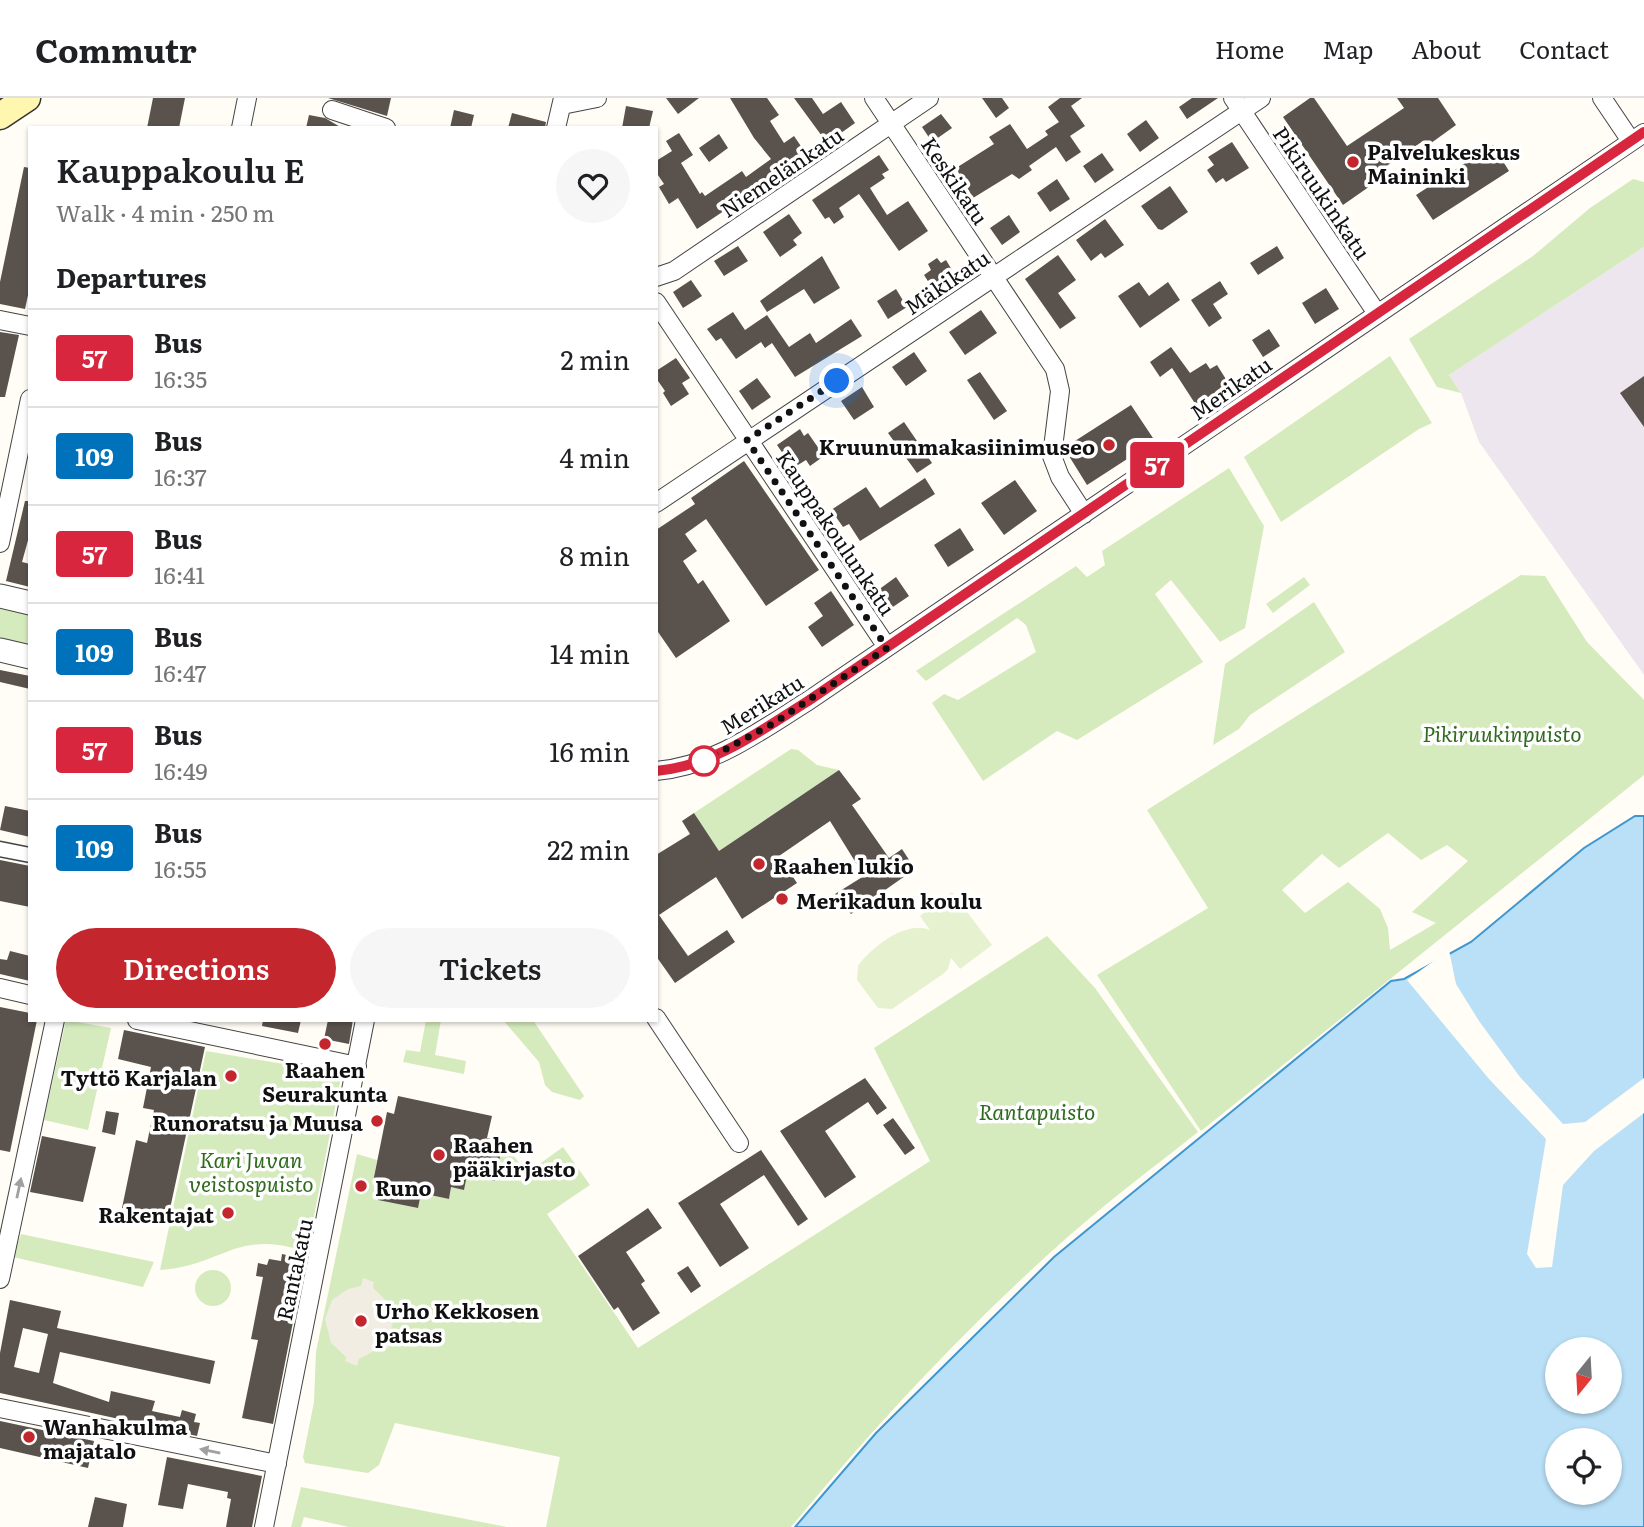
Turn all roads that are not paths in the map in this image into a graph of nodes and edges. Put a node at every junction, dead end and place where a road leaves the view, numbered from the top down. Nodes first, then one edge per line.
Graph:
1 (27, 98) edge
2 (247, 98) edge
3 (597, 98) edge
4 (874, 98) edge
5 (929, 98) edge
6 (1262, 98) edge
7 (1602, 98) edge
8 (562, 101) edge
9 (1237, 104) edge
10 (332, 110) dead end
11 (0, 116) edge
12 (891, 123) junction
13 (241, 126) edge
14 (380, 126) edge
15 (556, 126) edge
16 (1638, 137) edge
17 (658, 276) edge
18 (994, 277) junction
19 (658, 305) edge
20 (1376, 312) junction
21 (0, 320) edge
22 (28, 326) edge
23 (28, 409) edge
24 (747, 440) junction
25 (658, 502) edge
26 (1084, 514) junction
27 (0, 543) edge
28 (0, 596) edge
29 (28, 603) edge
30 (887, 648) junction
31 (0, 650) edge
32 (28, 657) edge
33 (658, 771) edge
34 (0, 849) edge
35 (28, 855) edge
36 (0, 988) edge
37 (28, 995) edge
38 (658, 1021) edge
39 (55, 1022) edge
40 (147, 1022) edge
41 (365, 1022) edge
42 (357, 1066) junction
43 (739, 1143) dead end
44 (0, 1279) edge
45 (0, 1408) edge
46 (277, 1464) junction
47 (264, 1527) edge

1 - 11 main road
2 - 13 street
3 - 8 street
4 - 12 street, Keskikatu
5 - 12 street, Niemelänkatu
6 - 9 street, Mäkikatu
7 - 16 street
8 - 15 street
9 - 18 street, Mäkikatu
9 - 20 street, Pikiruukinkatu
10 - 14 street
12 - 17 street, Niemelänkatu
12 - 18 street, Keskikatu
16 - 20 street, Merikatu
18 - 24 street, Mäkikatu
18 - 26 street, Keskikatu
19 - 24 street, Kauppakoulunkatu
20 - 26 street, Merikatu
21 - 22 street
23 - 27 street
24 - 25 street, Mäkikatu
24 - 30 street, Kauppakoulunkatu
26 - 30 street, Merikatu
28 - 29 street
30 - 33 street, Merikatu
31 - 32 street
34 - 35 street
36 - 37 street
38 - 43 street
44 -> 39 street
40 - 42 street
41 - 42 street, Rantakatu
42 - 46 street, Rantakatu
46 -> 45 street
46 - 47 street, Rantakatu

